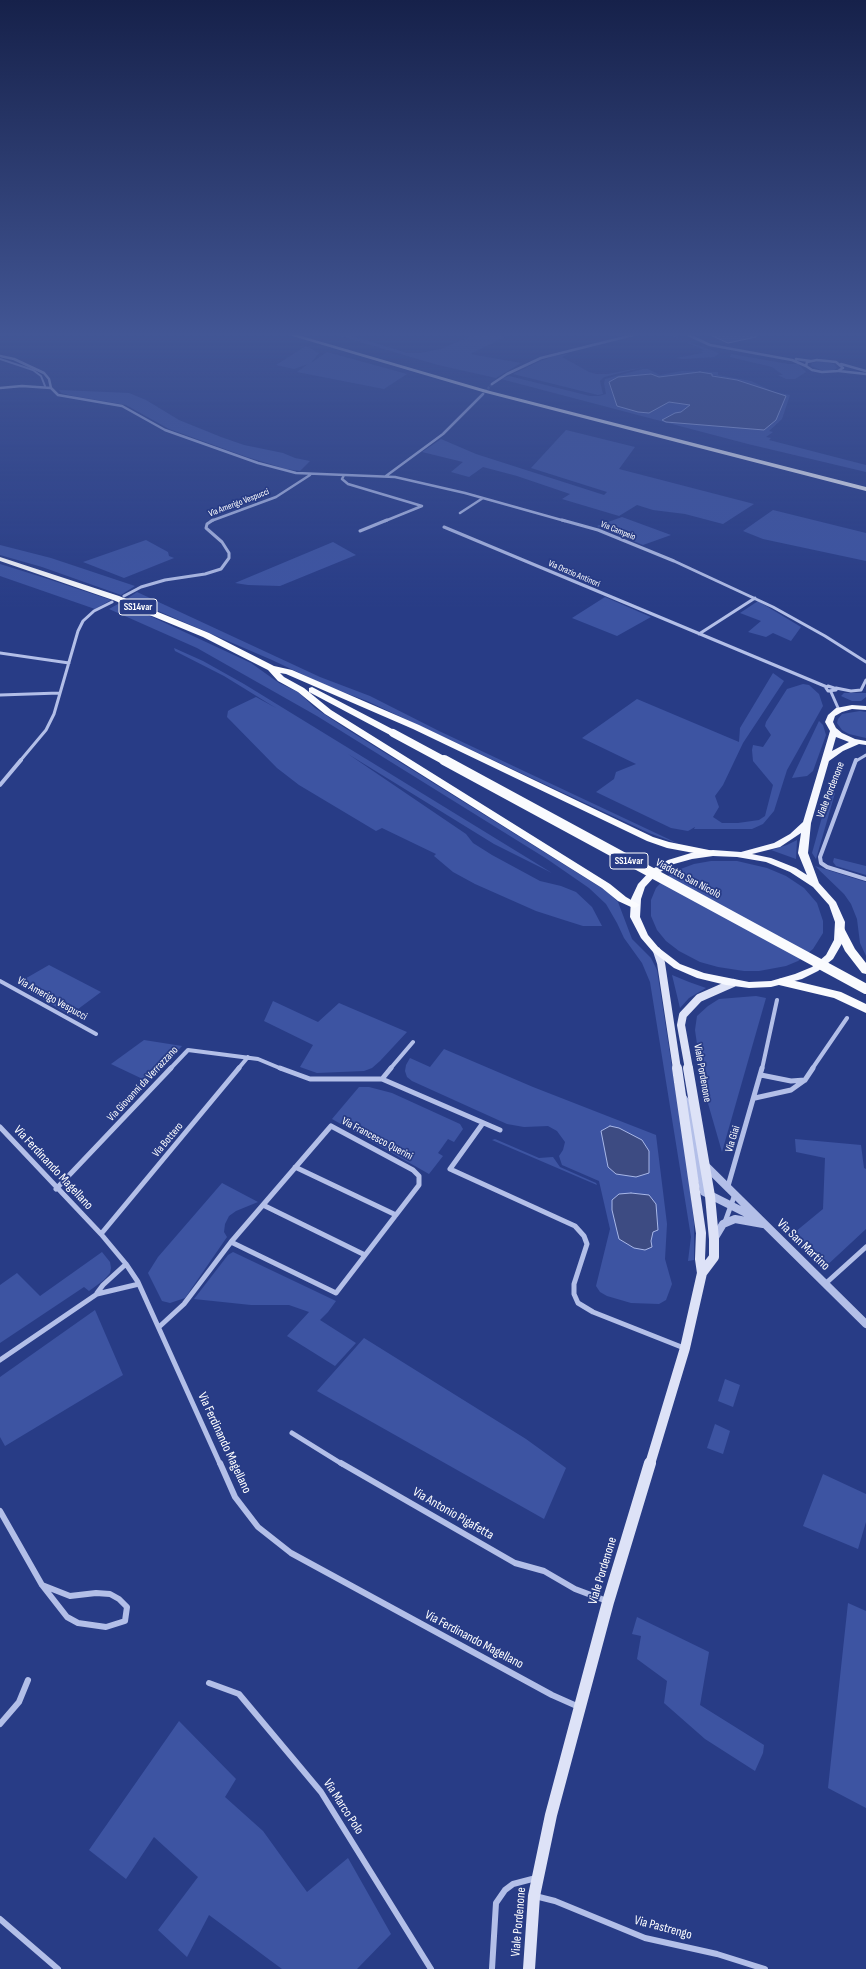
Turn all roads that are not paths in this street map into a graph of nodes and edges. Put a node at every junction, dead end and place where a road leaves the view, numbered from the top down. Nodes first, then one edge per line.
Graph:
1 (156, 425) edge
2 (452, 425) edge
3 (614, 425) edge
4 (629, 425) edge
5 (311, 474) junction
6 (344, 475) junction
7 (386, 476) junction
8 (865, 485) edge
9 (483, 498) junction
10 (460, 513) dead end
11 (444, 527) dead end
12 (360, 531) dead end
13 (0, 559) edge
14 (124, 596) dead end
15 (755, 598) junction
16 (112, 602) dead end
17 (699, 634) junction
18 (0, 653) edge
19 (866, 662) edge
20 (69, 663) junction
21 (271, 668) junction
22 (866, 680) edge
23 (827, 687) junction
24 (836, 688) junction
25 (831, 692) junction
26 (59, 693) junction
27 (0, 695) edge
28 (866, 702) edge
29 (855, 707) junction
30 (866, 708) edge
31 (839, 710) junction
32 (834, 731) junction
33 (857, 742) junction
34 (866, 743) edge
35 (866, 755) edge
36 (827, 759) junction
37 (0, 785) edge
38 (807, 823) junction
39 (710, 853) junction
40 (740, 854) junction
41 (866, 879) edge
42 (815, 884) junction
43 (635, 905) junction
44 (840, 930) junction
45 (657, 951) junction
46 (866, 970) edge
47 (0, 981) edge
48 (783, 982) junction
49 (733, 983) junction
50 (866, 989) edge
51 (778, 1000) dead end
52 (866, 1009) edge
53 (847, 1018) dead end
54 (96, 1034) dead end
55 (413, 1042) dead end
56 (248, 1057) junction
57 (761, 1075) junction
58 (382, 1079) junction
59 (805, 1080) junction
60 (679, 1092) junction
61 (755, 1098) junction
62 (483, 1123) junction
63 (0, 1128) edge
64 (500, 1130) dead end
65 (704, 1164) junction
66 (295, 1167) junction
67 (728, 1186) junction
68 (56, 1189) junction
69 (735, 1194) junction
70 (710, 1196) junction
71 (263, 1205) junction
72 (731, 1206) junction
73 (396, 1215) junction
74 (723, 1224) junction
75 (764, 1224) junction
76 (101, 1234) junction
77 (714, 1239) junction
78 (231, 1242) junction
79 (866, 1247) edge
80 (365, 1255) junction
81 (126, 1264) junction
82 (702, 1273) junction
83 (139, 1284) junction
84 (825, 1284) junction
85 (97, 1294) junction
86 (866, 1324) edge
87 (159, 1327) junction
88 (685, 1348) junction
89 (0, 1360) edge
90 (292, 1433) dead end
91 (0, 1511) edge
92 (42, 1585) junction
93 (608, 1602) junction
94 (28, 1680) dead end
95 (209, 1683) dead end
96 (581, 1708) junction
97 (0, 1724) edge
98 (537, 1878) junction
99 (534, 1896) junction
100 (0, 1919) edge
101 (58, 1969) edge
102 (431, 1969) edge
103 (492, 1969) edge
104 (529, 1969) edge
105 (765, 1969) edge

1 - 5 street, Via Campeio
2 - 7 street
3 - 8 highway
4 - 8 highway
5 - 6 street, Via Campeio
5 - 14 street, Via Amerigo Vespucci
6 - 7 street, Via Campeio
6 - 12 street
7 - 9 street, Via Campeio
9 - 10 street
9 - 15 street, Via Campeio
11 - 17 street, Via Orazio Antinori
13 - 21 highway, SS14var
15 - 17 street
15 - 19 street, Via Campeio
16 - 20 street
17 - 23 street, Via Orazio Antinori
18 - 20 street
20 - 26 street
21 - 39 highway
21 - 43 highway
21 - 50 highway, Viadotto San Nicolò / SS14var, bridge
22 - 24 street
23 - 24 street, Via Orazio Antinori
23 - 25 street, Via Orazio Antinori
24 - 25 street
25 - 31 street, Via Orazio Antinori
26 - 27 street
26 - 37 street
28 - 29 main road
29 - 30 main road
29 - 31 main road
31 - 32 main road, Viale Pordenone
32 - 33 main road, Viale Pordenone
32 - 36 main road, Viale Pordenone
33 - 34 main road, Viale Pordenone
33 - 36 main road, Viale Pordenone
35 - 41 street, Viale Pordenone
36 - 38 main road, Viale Pordenone
38 - 40 main road, Viale Pordenone
38 - 42 main road, Viale Pordenone
39 - 40 main road, Viale Pordenone
39 - 43 main road, Viale Pordenone
40 - 42 main road, Viale Pordenone
42 - 44 main road, Viale Pordenone
43 - 45 main road, Viale Pordenone
44 - 46 highway
44 - 48 main road, Viale Pordenone
45 - 49 main road, Viale Pordenone
45 - 60 main road, Viale Pordenone
47 - 54 street, Via Amerigo Vespucci
48 - 49 main road, Viale Pordenone
48 - 52 highway
49 - 65 main road, Viale Pordenone
51 - 57 street
53 - 59 street
55 - 58 street
56 - 58 street, Via Giovanni da Verrazzano
56 - 68 street, Via Giovanni da Verrazzano
56 - 76 street, Via Bottero
57 - 59 street
57 - 61 street, Via Giai
58 - 62 street, Via Giovanni da Verrazzano
59 - 61 street
60 - 70 street, Viale Pordenone
60 - 82 main road, Viale Pordenone
61 - 67 street, Via Giai
62 - 64 street, Via Giovanni da Verrazzano
62 - 88 street
63 - 68 street, Via Ferdinando Magellano
65 - 67 street, Via San Martino
65 - 70 main road, Viale Pordenone
66 - 71 street, Via Francesco Querini
66 - 73 street
66 - 73 street, Via Francesco Querini
67 - 69 street, Via San Martino
68 - 76 street, Via Ferdinando Magellano
69 - 72 street
69 - 75 street, Via San Martino
70 - 72 street, Via San Martino
70 - 77 main road, Viale Pordenone
71 - 78 street, Via Francesco Querini
71 - 80 street
72 - 74 street
72 - 75 street, Via San Martino
73 - 80 street, Via Francesco Querini
74 - 75 street, Via San Martino
74 - 77 street
75 - 84 street, Via San Martino
76 - 81 street, Via Ferdinando Magellano
77 - 82 main road, Viale Pordenone
78 - 80 street, Via Francesco Querini
78 - 87 street, Via Francesco Querini
79 - 84 street, Via San Martino
81 - 83 street, Via Ferdinando Magellano
81 - 85 street
82 - 88 main road, Viale Pordenone
83 - 85 street
83 - 87 street, Via Ferdinando Magellano
84 - 86 street, Via San Martino
85 - 89 street
87 - 96 street, Via Ferdinando Magellano
88 - 93 main road, Viale Pordenone
90 - 93 street, Via Antonio Pigafetta
91 - 92 street
92 - 92 street
93 - 96 main road, Viale Pordenone
94 - 97 street
95 - 102 street, Via Marco Polo
96 - 98 main road, Viale Pordenone
98 - 99 main road, Viale Pordenone
98 - 103 street, Viale Pordenone
99 - 104 main road, Viale Pordenone
99 - 105 street, Via Pastrengo
100 - 101 street

